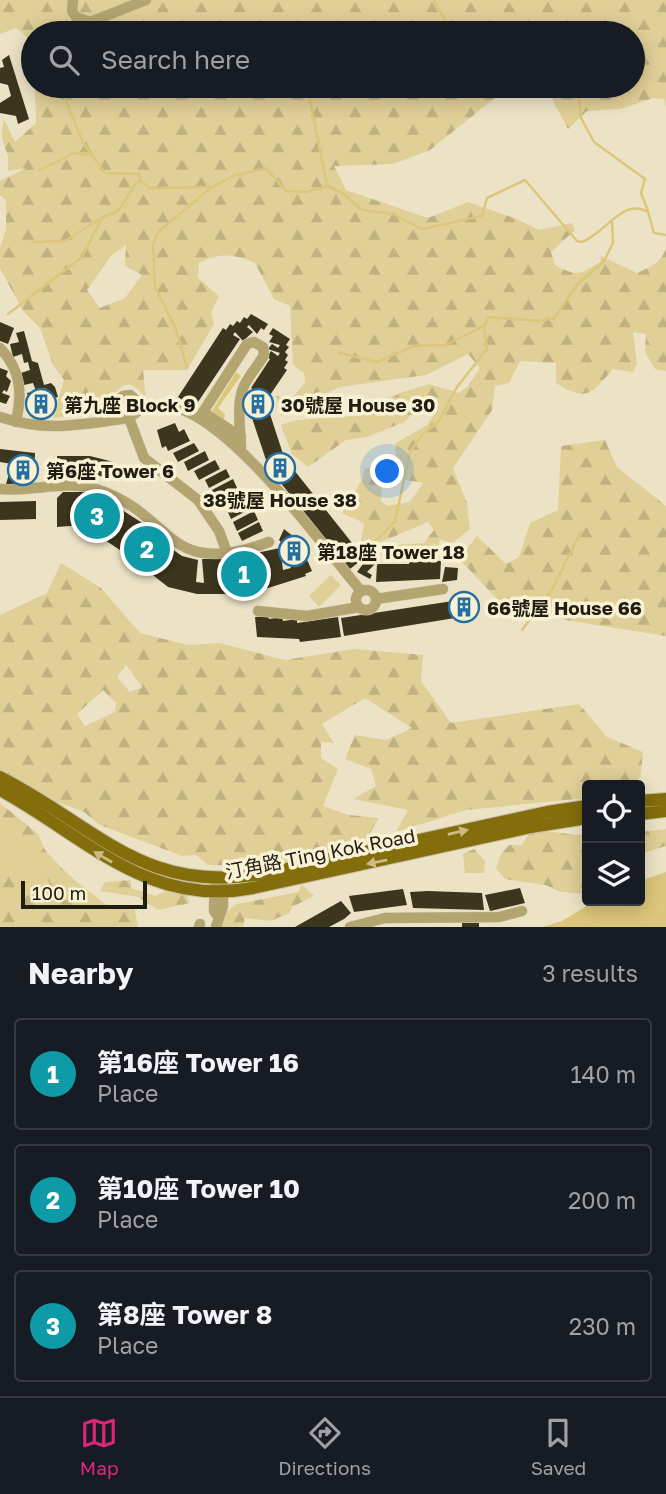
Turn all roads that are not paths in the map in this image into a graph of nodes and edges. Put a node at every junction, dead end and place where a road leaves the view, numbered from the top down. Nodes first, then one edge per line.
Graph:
1 (73, 0) edge
2 (146, 0) edge
3 (87, 21) edge
4 (93, 21) edge
5 (0, 348) edge
6 (138, 408) junction
7 (0, 417) edge
8 (129, 418) junction
9 (103, 421) junction
10 (16, 422) junction
11 (241, 437) junction
12 (242, 450) junction
13 (0, 489) edge
14 (269, 542) dead end
15 (227, 553) junction
16 (443, 589) dead end
17 (361, 591) junction
18 (376, 599) junction
19 (359, 607) junction
20 (258, 611) dead end
21 (0, 777) edge
22 (0, 790) edge
23 (666, 799) edge
24 (645, 801) edge
25 (582, 807) edge
26 (666, 811) edge
27 (645, 813) edge
28 (582, 819) edge
29 (219, 886) junction
30 (522, 911) dead end
31 (492, 922) edge
32 (216, 927) edge
33 (350, 927) edge

1 - 3 street
2 - 4 street
5 - 10 street
6 - 8 street
6 - 9 street
6 - 12 street
7 - 10 street
8 - 9 street
8 - 15 street
9 - 10 street
11 - 11 street
11 - 12 street
12 - 17 street
13 - 15 street
14 - 15 street
16 - 18 street
17 - 18 street
17 - 19 street
18 - 19 street
19 - 20 street
21 - 29 main road, 汀角路 Ting Kok Road
29 -> 22 main road, 汀角路 Ting Kok Road
23 - 24 main road
29 -> 25 main road, 汀角路 Ting Kok Road
26 - 27 main road
28 -> 29 main road, 汀角路 Ting Kok Road
29 - 32 street
30 - 31 street
31 - 33 street

